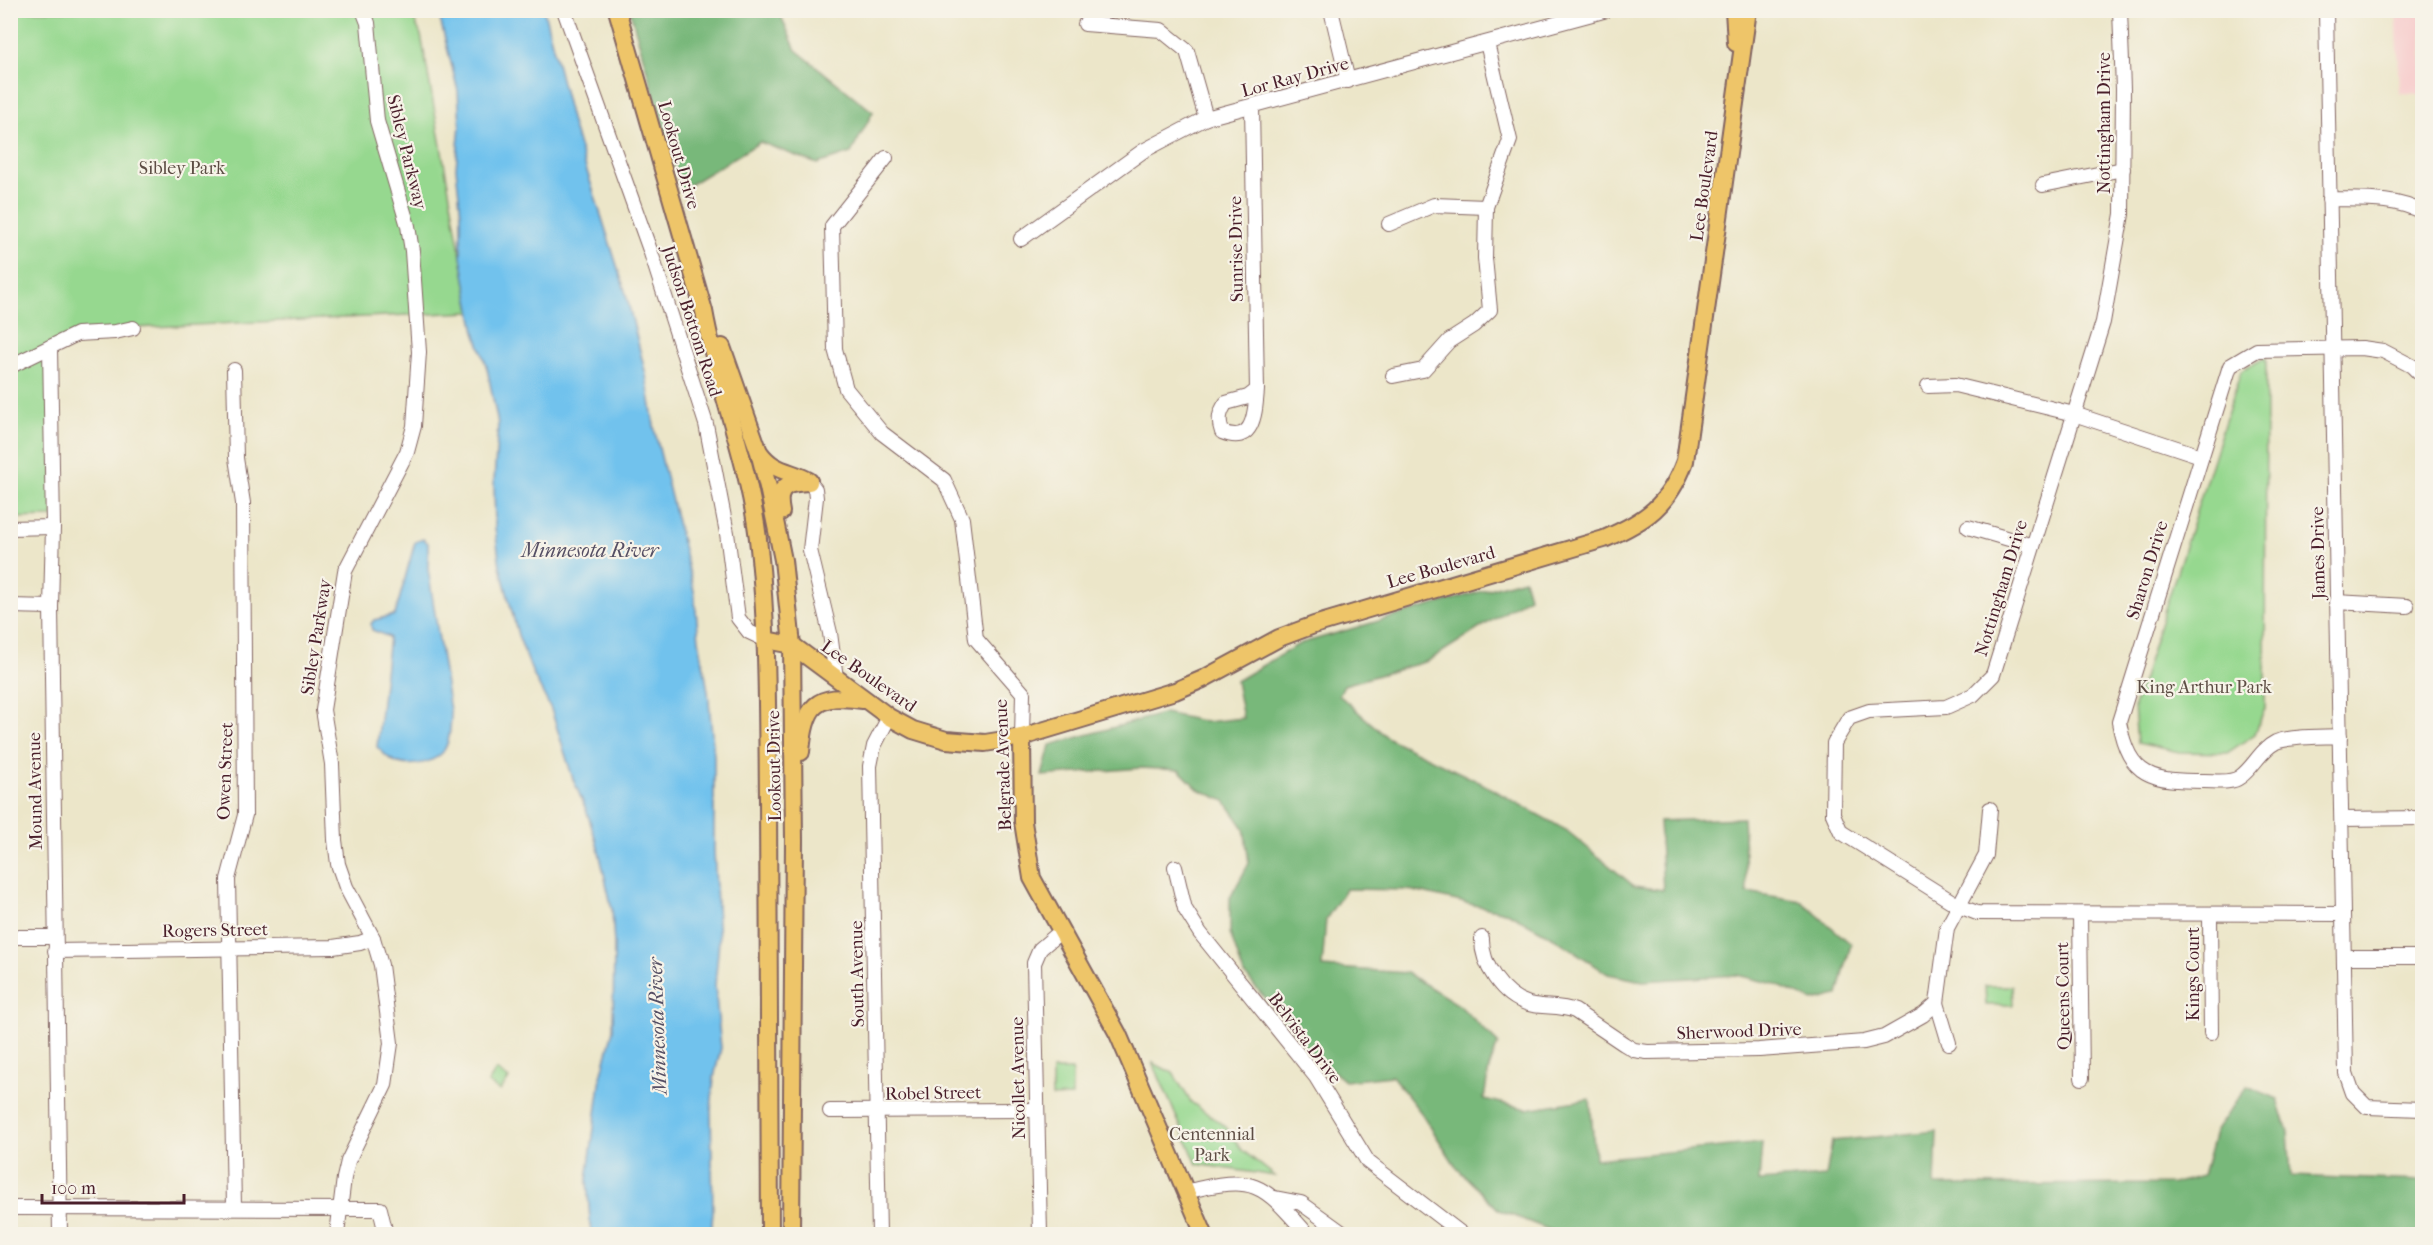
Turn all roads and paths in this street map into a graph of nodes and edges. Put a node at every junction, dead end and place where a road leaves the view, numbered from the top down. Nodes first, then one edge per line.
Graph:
1 (363, 10) edge
2 (564, 10) edge
3 (617, 10) edge
4 (1331, 10) edge
5 (1606, 10) edge
6 (1734, 10) edge
7 (1748, 10) edge
8 (2120, 10) edge
9 (2326, 10) edge
10 (1085, 24) dead end
11 (1487, 43) junction
12 (1738, 74) junction
13 (1348, 81) junction
14 (1252, 107) junction
15 (1206, 117) junction
16 (886, 158) dead end
17 (2123, 168) junction
18 (2043, 185) dead end
19 (2329, 200) junction
20 (1486, 207) junction
21 (2422, 212) edge
22 (1389, 224) dead end
23 (1021, 239) dead end
24 (704, 311) junction
25 (133, 328) dead end
26 (50, 346) junction
27 (2333, 349) junction
28 (10, 361) edge
29 (234, 370) dead end
30 (1393, 376) dead end
31 (2422, 376) edge
32 (1929, 386) dead end
33 (1257, 390) dead end
34 (2074, 414) junction
35 (759, 452) junction
36 (2200, 456) junction
37 (809, 482) junction
38 (53, 527) junction
39 (1968, 527) dead end
40 (10, 528) edge
41 (2033, 546) junction
42 (788, 599) junction
43 (2336, 602) junction
44 (10, 606) edge
45 (2407, 606) dead end
46 (51, 607) junction
47 (766, 640) junction
48 (792, 645) junction
49 (836, 678) junction
50 (865, 700) junction
51 (889, 717) junction
52 (2340, 736) junction
53 (1022, 737) junction
54 (1990, 809) dead end
55 (2422, 818) edge
56 (2342, 819) junction
57 (794, 840) junction
58 (1175, 867) dead end
59 (1959, 906) junction
60 (2080, 914) junction
61 (2343, 914) junction
62 (2210, 915) junction
63 (1060, 932) junction
64 (10, 937) edge
65 (55, 937) junction
66 (373, 938) junction
67 (1482, 938) dead end
68 (231, 948) junction
69 (56, 951) junction
70 (2344, 957) junction
71 (2422, 957) edge
72 (1937, 1003) junction
73 (2211, 1033) dead end
74 (1949, 1043) dead end
75 (2082, 1078) dead end
76 (2422, 1108) edge
77 (1036, 1110) junction
78 (830, 1111) dead end
79 (878, 1111) junction
80 (1186, 1192) junction
81 (1275, 1198) junction
82 (234, 1207) junction
83 (10, 1208) edge
84 (60, 1209) junction
85 (339, 1209) junction
86 (60, 1234) edge
87 (337, 1234) edge
88 (386, 1234) edge
89 (770, 1234) edge
90 (791, 1234) edge
91 (879, 1234) edge
92 (1040, 1234) edge
93 (1204, 1234) edge
94 (1306, 1234) edge
95 (1344, 1234) edge
96 (1461, 1234) edge

1 - 66 street, Sibley Parkway
2 - 47 street, Judson Bottom Road
3 - 24 main road, Lookout Drive
4 - 13 street
5 - 11 street, Lor Ray Drive
6 - 12 main road
7 - 12 main road, Lee Boulevard
8 - 17 street, Nottingham Drive
9 - 19 street, James Drive
10 - 15 street
11 - 13 street, Lor Ray Drive
11 - 20 street
12 - 53 main road, Lee Boulevard
13 - 14 street, Lor Ray Drive
14 - 15 street, Lor Ray Drive
14 - 33 street, Sunrise Drive
15 - 23 street, Lor Ray Drive
16 - 53 street, Belgrade Avenue
17 - 18 street
17 - 34 street, Nottingham Drive
19 - 21 street
19 - 27 street, James Drive
20 - 22 street
20 - 30 street
24 - 35 main road, Lookout Drive
24 - 47 main road, Lookout Drive
25 - 26 street
26 - 28 street
26 - 38 street, Mound Avenue
27 - 31 street, Sharon Drive
27 - 36 street, Sharon Drive
27 - 43 street, James Drive
29 - 68 street, Owen Street
32 - 34 street
34 - 36 street
34 - 41 street, Nottingham Drive
35 - 37 main road
35 - 42 main road, Lookout Drive
36 - 52 street, Sharon Drive
37 - 42 main road
37 - 49 street
38 - 40 street
38 - 46 street, Mound Avenue
39 - 41 street
41 - 59 street, Nottingham Drive
42 - 48 main road, Lookout Drive
43 - 45 street
43 - 52 street, James Drive
44 - 46 street
46 - 65 street, Mound Avenue
47 - 48 main road, Lee Boulevard
47 - 89 main road, Lookout Drive
48 - 49 main road, Lee Boulevard
48 - 57 main road, Lookout Drive
49 - 50 main road, Lee Boulevard
50 - 51 main road, Lee Boulevard
50 - 57 main road
51 - 53 main road, Lee Boulevard
51 - 79 street, South Avenue
52 - 56 street, James Drive
53 - 63 main road, Belgrade Avenue
54 - 59 street
55 - 56 street
56 - 61 street, James Drive
57 - 90 main road, Lookout Drive
58 - 96 street, Belvista Drive
59 - 60 street, Nottingham Drive
59 - 72 street
60 - 62 street, Nottingham Drive
60 - 75 street, Queens Court
61 - 62 street, Nottingham Drive
61 - 70 street, James Drive
62 - 73 street, Kings Court
63 - 77 street, Nicollet Avenue
63 - 80 main road, Belgrade Avenue
64 - 65 street
65 - 69 street, Mound Avenue
66 - 68 street, Rogers Street
66 - 85 street, Sibley Parkway
67 - 72 street, Sherwood Drive
68 - 69 street, Rogers Street
68 - 82 street, Owen Street
69 - 84 street, Mound Avenue
70 - 71 street
70 - 76 street, James Drive
72 - 74 street
77 - 79 street, Robel Street
77 - 92 street, Nicollet Avenue
78 - 79 street, Robel Street
79 - 91 street, South Avenue
80 - 81 street
80 - 93 main road, Belgrade Avenue
81 - 94 street
81 - 95 street
82 - 84 street
82 - 85 street
83 - 84 street
84 - 86 street, Mound Avenue
85 - 87 street, Sibley Parkway
85 - 88 street

